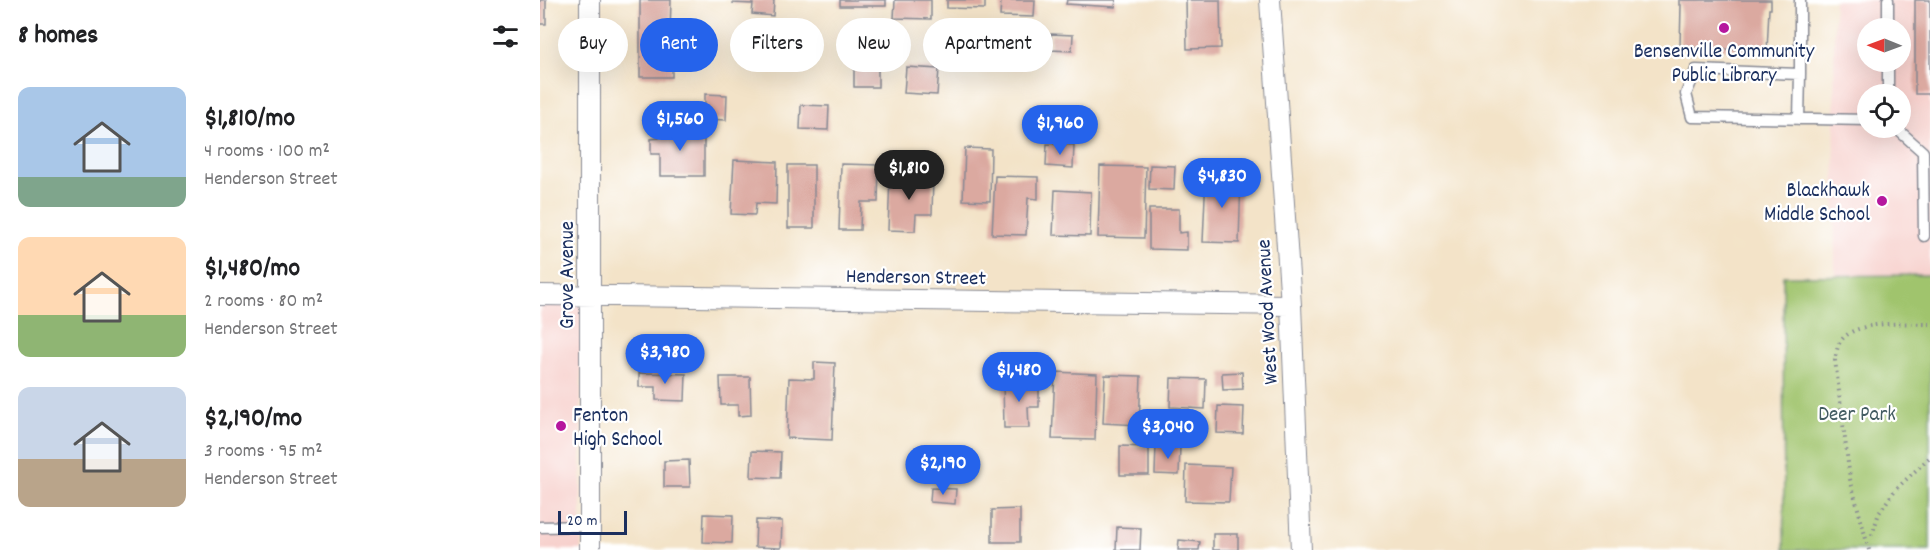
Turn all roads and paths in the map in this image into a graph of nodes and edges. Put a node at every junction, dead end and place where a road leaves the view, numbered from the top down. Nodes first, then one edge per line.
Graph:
1 (590, 0) edge
2 (1270, 0) edge
3 (1800, 0) edge
4 (1888, 0) edge
5 (1888, 18) edge
6 (1800, 75) junction
7 (1799, 119) junction
8 (1857, 120) edge
9 (1907, 138) edge
10 (1924, 236) dead end
11 (540, 295) edge
12 (590, 296) junction
13 (1291, 305) junction
14 (1930, 324) edge
15 (1930, 457) edge
16 (590, 526) junction
17 (540, 527) edge
18 (1872, 535) dead end
19 (590, 550) edge
20 (1301, 550) edge
21 (1869, 550) edge

1 - 12 street, Grove Avenue
2 - 13 street, West Wood Avenue
3 - 6 lane
4 - 5 lane
6 - 7 lane
6 - 7 lane
7 - 8 lane
9 - 10 lane
11 - 12 street, Henderson Street
12 - 13 street, Henderson Street
12 - 16 street, Grove Avenue
13 - 20 street, West Wood Avenue
14 - 21 path
15 - 18 path
16 - 17 lane
16 - 19 street, Grove Avenue

